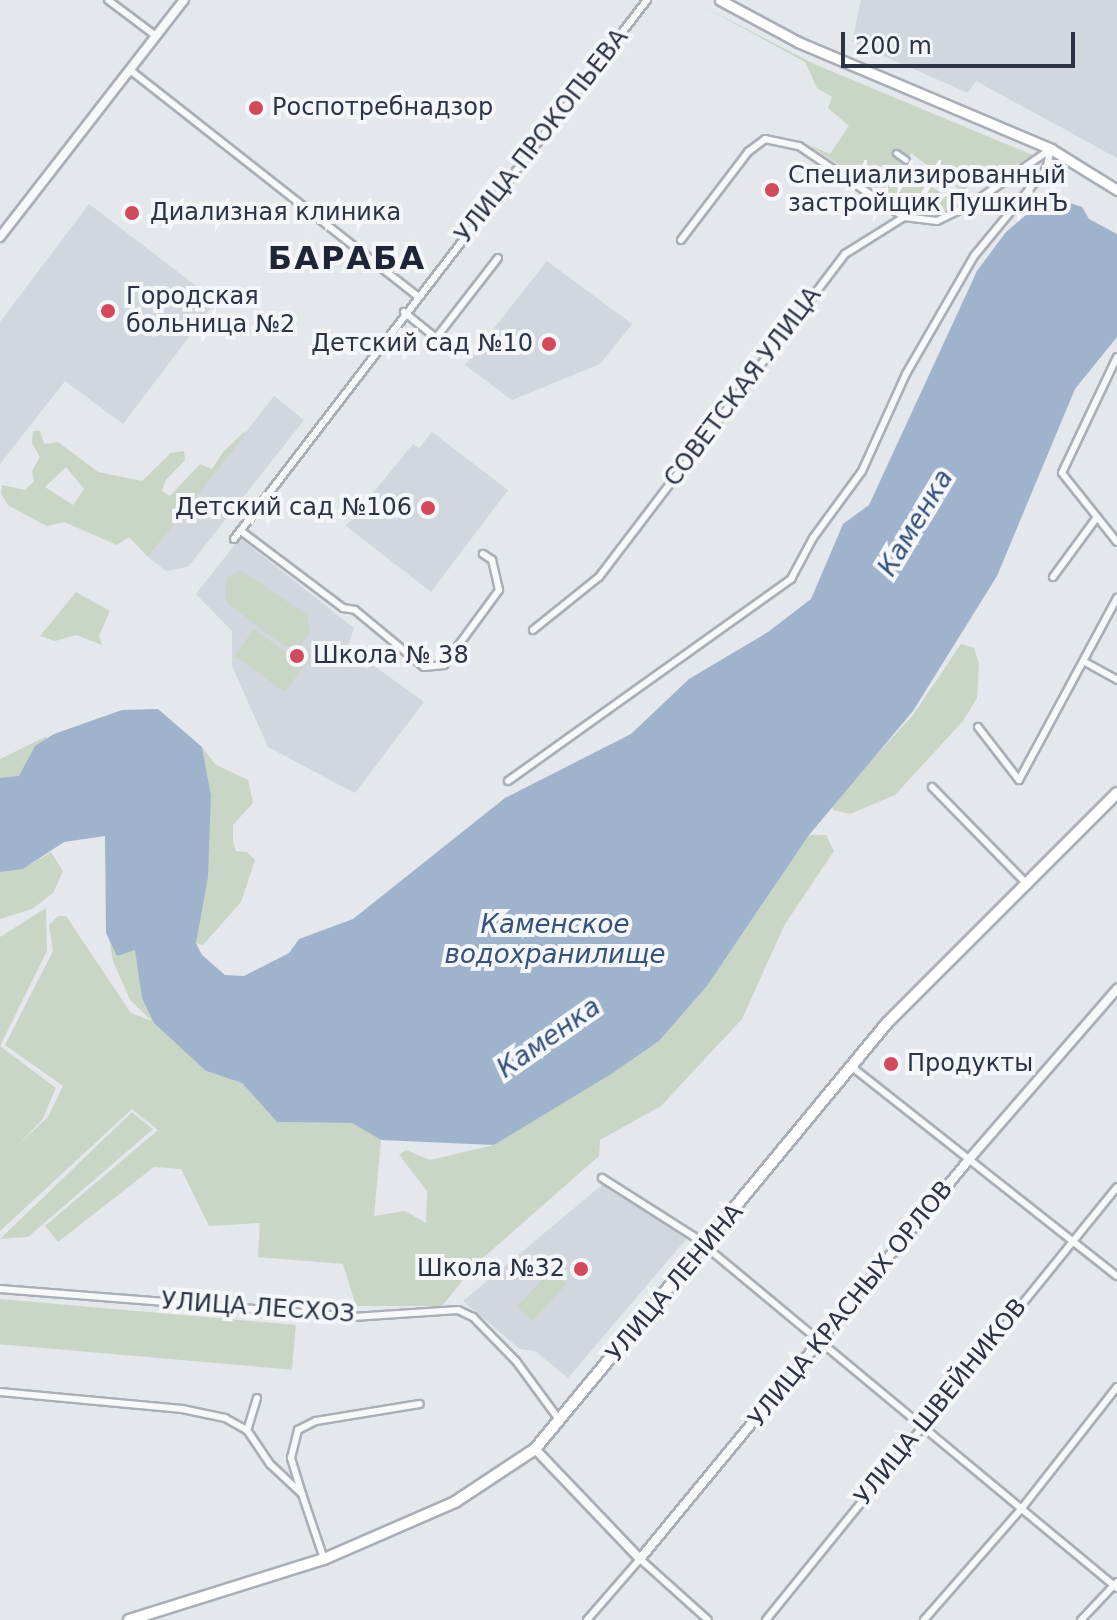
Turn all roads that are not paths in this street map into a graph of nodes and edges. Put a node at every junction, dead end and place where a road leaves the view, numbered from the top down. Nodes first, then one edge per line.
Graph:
1 (108, 0) edge
2 (184, 0) edge
3 (647, 0) edge
4 (720, 0) edge
5 (156, 36) junction
6 (130, 70) junction
7 (1051, 149) junction
8 (896, 153) dead end
9 (906, 160) dead end
10 (1117, 190) edge
11 (904, 217) junction
12 (0, 237) edge
13 (681, 240) dead end
14 (498, 258) dead end
15 (416, 295) junction
16 (404, 312) junction
17 (1117, 357) edge
18 (1097, 517) junction
19 (241, 531) junction
20 (234, 539) dead end
21 (1117, 542) edge
22 (483, 554) dead end
23 (1053, 577) dead end
24 (1117, 598) edge
25 (533, 630) dead end
26 (1085, 662) junction
27 (1117, 680) edge
28 (978, 727) dead end
29 (508, 781) dead end
30 (932, 787) dead end
31 (1117, 793) edge
32 (1028, 885) junction
33 (1117, 989) edge
34 (852, 1067) junction
35 (971, 1157) junction
36 (602, 1178) dead end
37 (1117, 1187) edge
38 (1072, 1239) junction
39 (705, 1246) junction
40 (1117, 1276) edge
41 (0, 1289) edge
42 (821, 1343) junction
43 (1117, 1387) edge
44 (0, 1392) edge
45 (257, 1398) dead end
46 (420, 1404) dead end
47 (560, 1421) junction
48 (922, 1426) junction
49 (247, 1430) junction
50 (535, 1449) junction
51 (302, 1494) junction
52 (1022, 1508) junction
53 (324, 1559) junction
54 (640, 1559) junction
55 (1116, 1586) edge
56 (129, 1620) edge
57 (587, 1620) edge
58 (708, 1620) edge
59 (766, 1620) edge
60 (924, 1620) edge
61 (1081, 1620) edge

1 - 5 street
2 - 5 street
3 - 15 street, УЛИЦА ПРОКОПЬЕВА
4 - 7 main road
5 - 6 street
6 - 12 street
6 - 15 street
7 - 10 main road
7 - 11 street
7 - 29 street
8 - 9 street
11 - 13 street
11 - 25 street, СОВЕТСКАЯ УЛИЦА
14 - 16 street
15 - 16 street, УЛИЦА ПРОКОПЬЕВА
16 - 19 street, УЛИЦА ПРОКОПЬЕВА
17 - 18 street
18 - 21 street
18 - 23 street
19 - 20 street, УЛИЦА ПРОКОПЬЕВА
19 - 22 street
24 - 26 street
26 - 27 street
26 - 28 street
30 - 32 street
31 - 32 main road, УЛИЦА ЛЕНИНА
32 - 34 main road, УЛИЦА ЛЕНИНА
33 - 35 street, УЛИЦА КРАСНЫХ ОРЛОВ
34 - 35 street
34 - 39 main road, УЛИЦА ЛЕНИНА
35 - 38 street
35 - 42 street, УЛИЦА КРАСНЫХ ОРЛОВ
36 - 39 street
37 - 38 street, УЛИЦА ШВЕЙНИКОВ
38 - 40 street
38 - 48 street, УЛИЦА ШВЕЙНИКОВ
39 - 42 street
39 - 47 main road, УЛИЦА ЛЕНИНА
41 - 47 street, УЛИЦА ЛЕСХОЗ
42 - 48 street
42 - 54 street, УЛИЦА КРАСНЫХ ОРЛОВ
43 - 52 street
44 - 49 street
45 - 49 street
46 - 51 street
47 - 50 main road, УЛИЦА ЛЕНИНА
48 - 52 street
48 - 59 street, УЛИЦА ШВЕЙНИКОВ
49 - 51 street
50 - 53 main road, УЛИЦА ЛЕНИНА
50 - 54 street
51 - 53 street
52 - 55 street
52 - 60 street
53 - 56 main road, УЛИЦА ЛЕНИНА
54 - 57 street, УЛИЦА КРАСНЫХ ОРЛОВ
54 - 58 street
55 - 61 street

